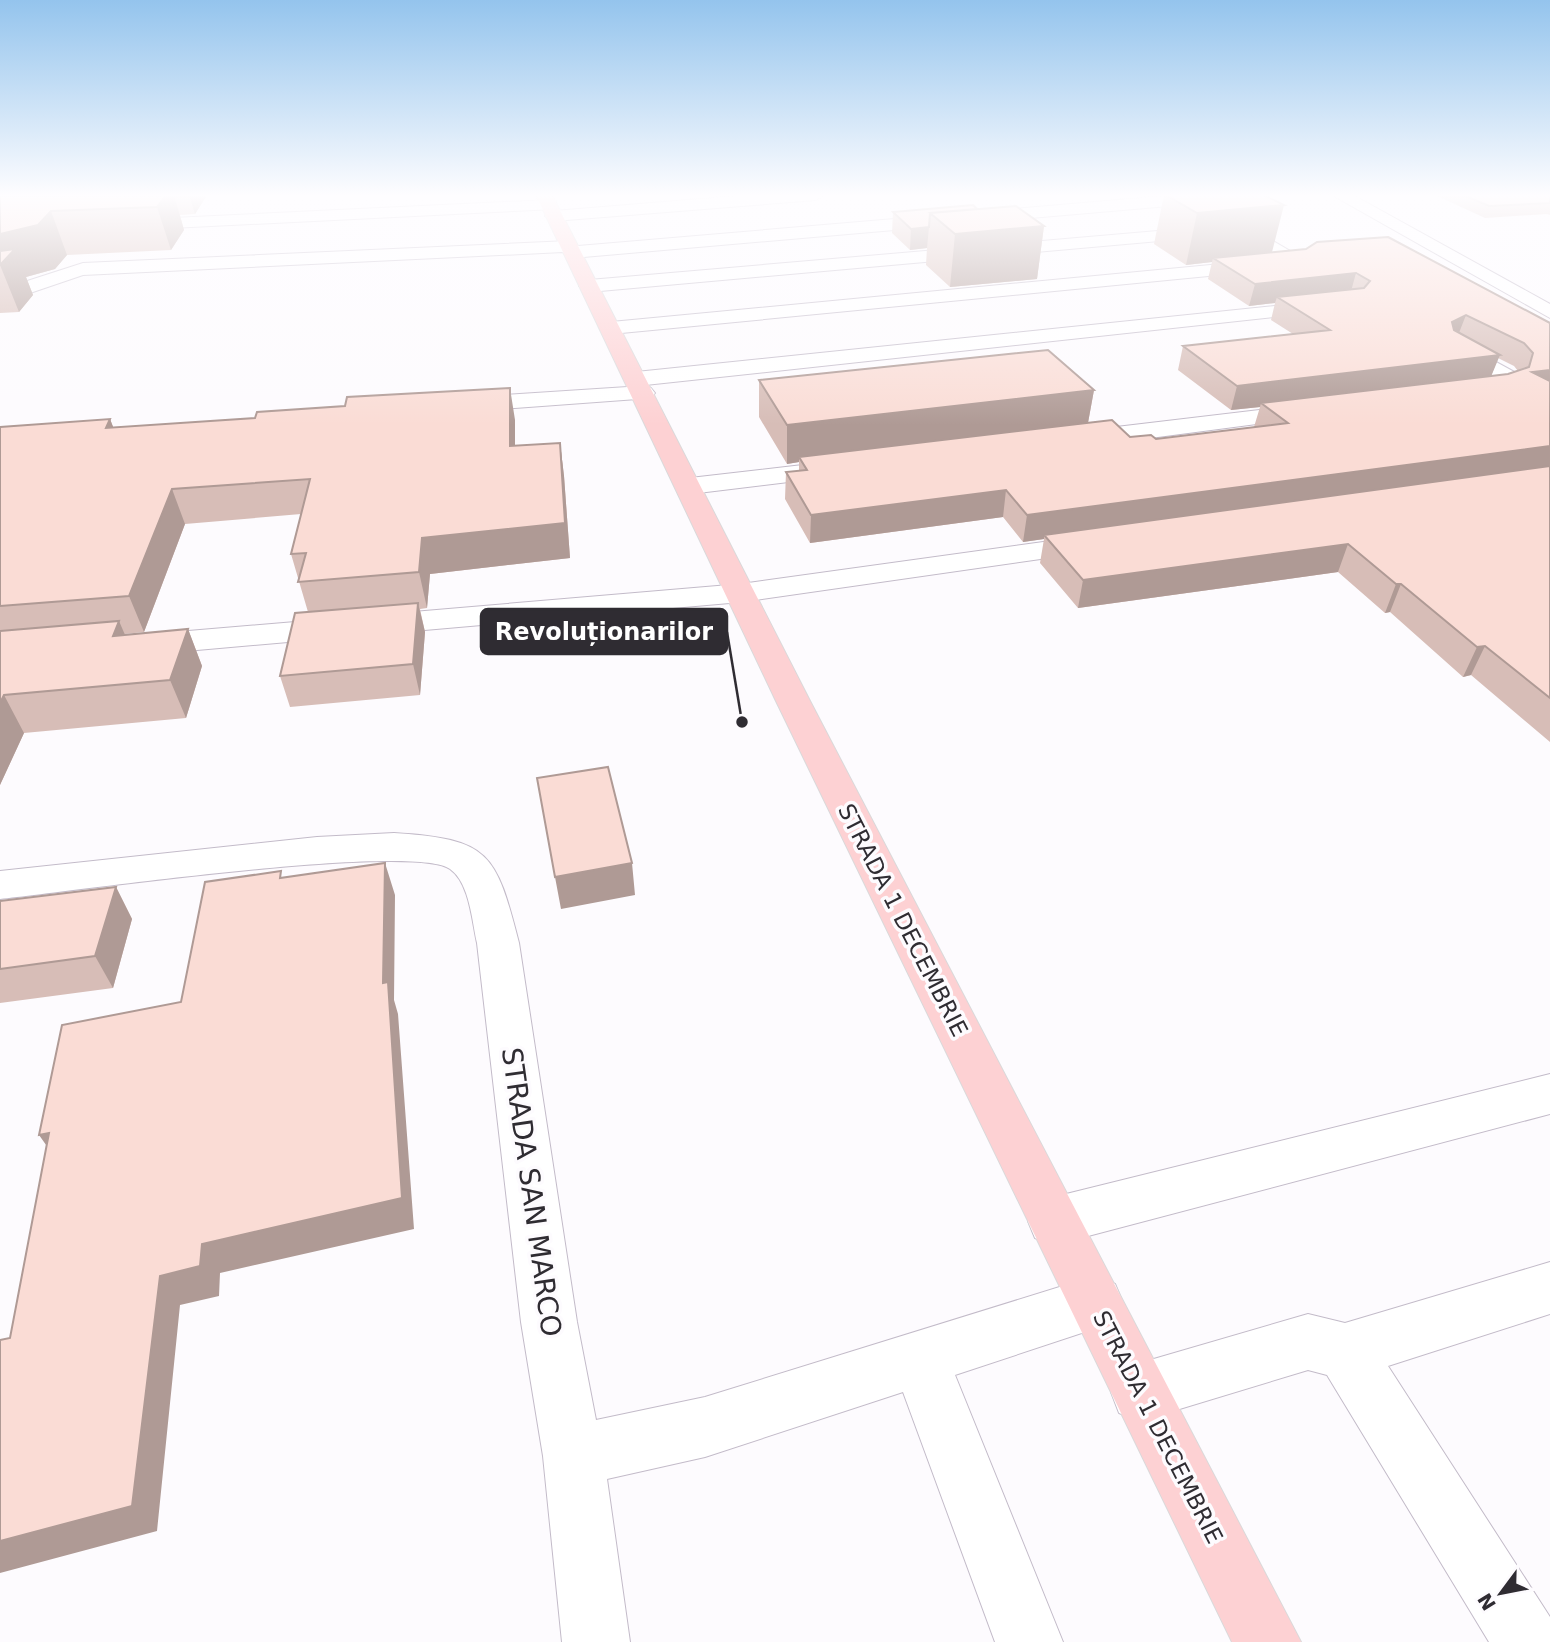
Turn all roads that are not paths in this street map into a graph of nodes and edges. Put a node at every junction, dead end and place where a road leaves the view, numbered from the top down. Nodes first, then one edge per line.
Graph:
1 (73, 272) edge
2 (583, 272) edge
3 (1200, 272) edge
4 (1478, 272) edge
5 (0, 292) edge
6 (1350, 304) edge
7 (1550, 312) edge
8 (611, 328) junction
9 (1456, 347) edge
10 (639, 386) junction
11 (1444, 395) edge
12 (438, 407) edge
13 (1336, 408) edge
14 (1049, 443) edge
15 (856, 466) edge
16 (690, 486) junction
17 (1126, 539) edge
18 (741, 593) junction
19 (110, 648) edge
20 (0, 885) edge
21 (1550, 1094) edge
22 (1054, 1221) junction
23 (1550, 1288) edge
24 (1095, 1303) junction
25 (1345, 1351) junction
26 (919, 1358) junction
27 (1140, 1392) junction
28 (573, 1456) junction
29 (596, 1642) edge
30 (1029, 1642) edge
31 (1267, 1642) edge
32 (1527, 1642) edge

1 - 5 street
2 - 8 main road, STRADA 1 DECEMBRIE
3 - 8 street
4 - 7 street
6 - 10 street
8 - 10 main road, STRADA 1 DECEMBRIE
9 - 11 street
10 - 12 street
10 - 16 main road, STRADA 1 DECEMBRIE
13 - 14 street
15 - 16 street
16 - 18 main road, STRADA 1 DECEMBRIE
17 - 18 street
18 - 19 street
18 - 22 main road, STRADA 1 DECEMBRIE
20 - 28 street, STRADA SAN MARCO
21 - 22 street
22 - 24 main road, STRADA 1 DECEMBRIE
23 - 25 street
24 - 26 street
24 - 27 main road, STRADA 1 DECEMBRIE
25 - 27 street
25 - 32 street
26 - 28 street
26 - 30 street
27 - 31 main road, STRADA 1 DECEMBRIE
28 - 29 street, STRADA SAN MARCO

